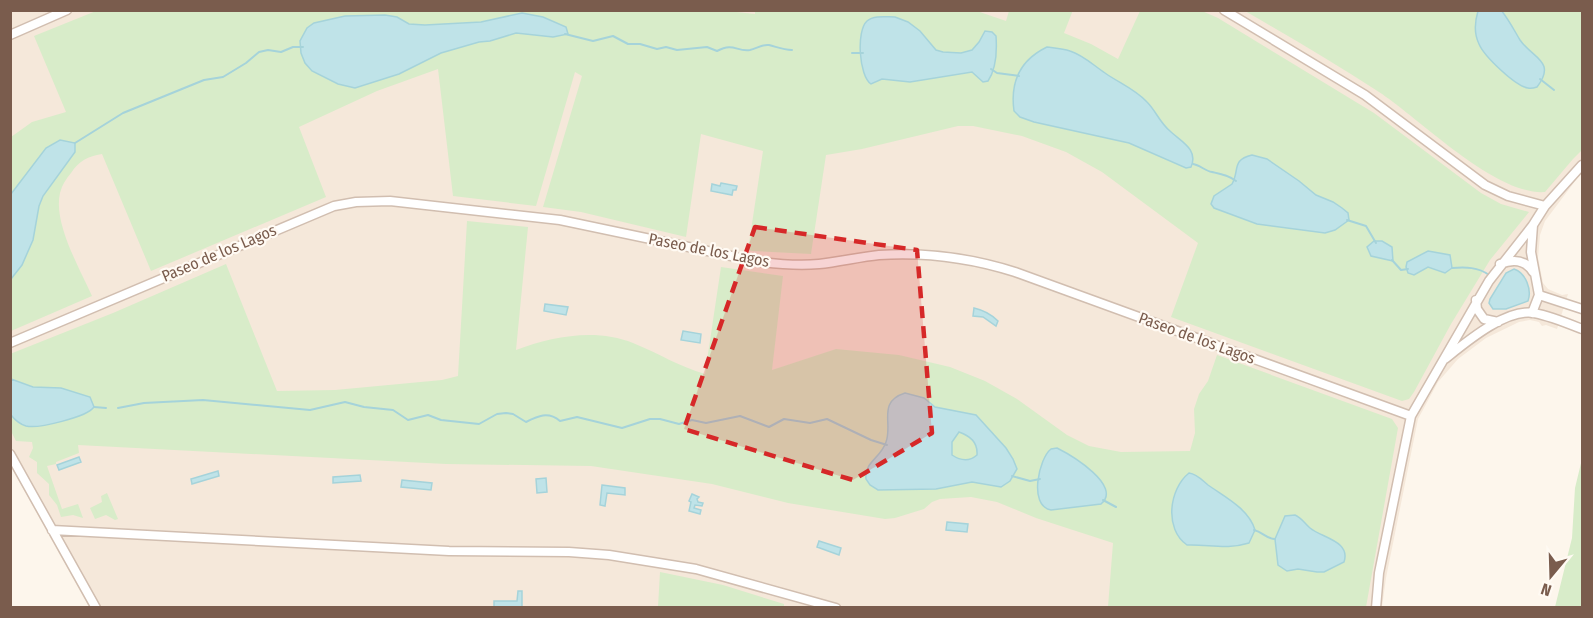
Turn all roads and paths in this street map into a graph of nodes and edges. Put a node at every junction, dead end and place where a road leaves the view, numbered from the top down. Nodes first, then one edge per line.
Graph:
1 (67, 10) edge
2 (1224, 10) edge
3 (10, 36) edge
4 (1582, 165) edge
5 (1545, 206) junction
6 (1533, 225) junction
7 (1500, 264) junction
8 (1534, 275) junction
9 (1539, 295) junction
10 (1476, 300) junction
11 (1582, 309) edge
12 (1532, 312) junction
13 (1499, 322) junction
14 (1582, 328) edge
15 (10, 343) edge
16 (1442, 362) junction
17 (1411, 416) junction
18 (10, 454) edge
19 (52, 530) junction
20 (96, 608) edge
21 (836, 608) edge
22 (1376, 608) edge

1 - 3 street
2 - 5 street
4 - 5 street
5 - 6 street
6 - 7 street
6 - 8 street
7 - 8 street
7 - 10 street
8 - 9 street
9 - 11 street
9 - 12 street
10 - 13 street
10 - 16 street
12 - 13 street
12 - 14 street
13 - 16 street
15 - 17 street, Paseo de los Lagos
16 - 17 street
17 - 22 street
18 - 19 street
19 - 20 street
19 - 21 street

